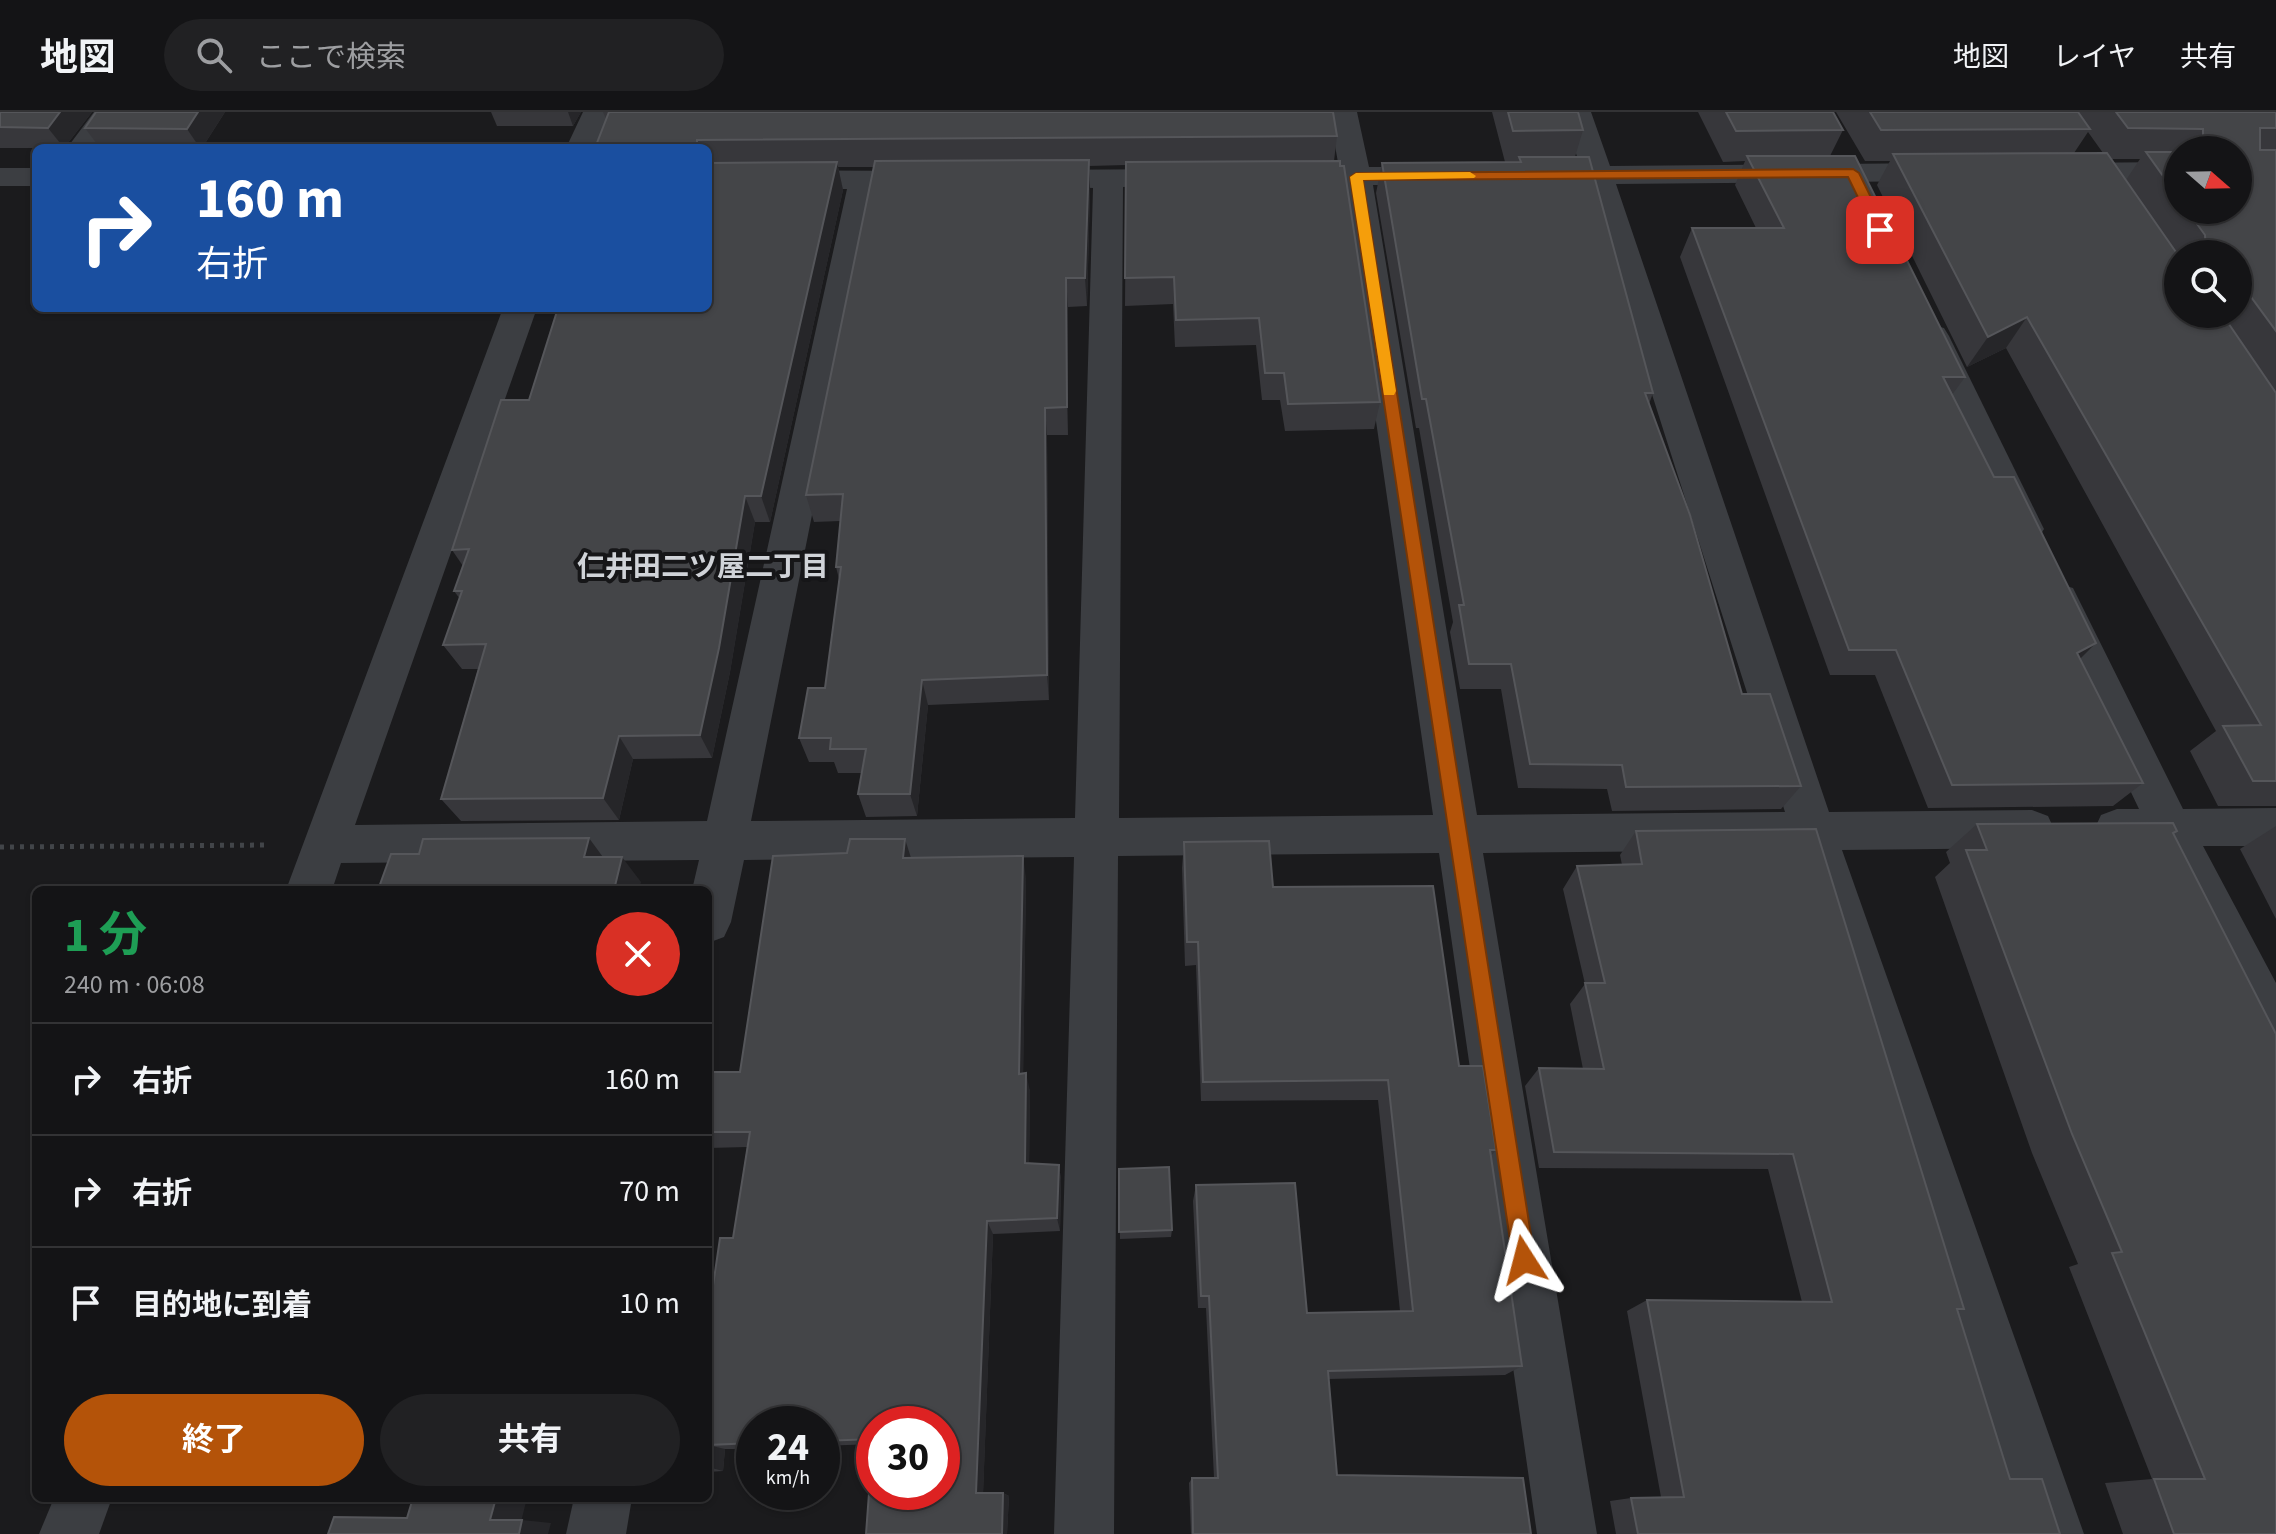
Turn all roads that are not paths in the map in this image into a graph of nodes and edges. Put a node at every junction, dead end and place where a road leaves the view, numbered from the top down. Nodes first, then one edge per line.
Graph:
1 (109, 112) edge
2 (597, 112) edge
3 (1343, 112) edge
4 (1577, 112) edge
5 (85, 144) edge
6 (583, 144) edge
7 (2164, 171) edge
8 (1975, 172) edge
9 (2035, 172) edge
10 (1536, 175) edge
11 (1596, 175) junction
12 (1476, 176) edge
13 (0, 177) edge
14 (32, 177) edge
15 (1263, 177) edge
16 (1356, 177) junction
17 (1216, 178) edge
18 (712, 179) edge
19 (1001, 179) edge
20 (1108, 179) junction
21 (864, 180) junction
22 (956, 180) edge
23 (1915, 301) edge
24 (519, 312) edge
25 (2170, 827) junction
26 (2276, 827) edge
27 (1813, 831) junction
28 (1458, 834) junction
29 (1095, 837) junction
30 (722, 842) junction
31 (327, 844) junction
32 (311, 886) edge
33 (712, 899) edge
34 (2276, 1031) edge
35 (81, 1502) edge
36 (602, 1502) edge
37 (69, 1534) edge
38 (596, 1534) edge
39 (1084, 1534) edge
40 (1567, 1534) edge
41 (2054, 1534) edge

1 - 5 street
2 - 6 street
3 - 16 street
4 - 11 street
7 - 9 street
8 - 11 street
10 - 11 street
11 - 27 street
12 - 16 street
13 - 14 street
15 - 16 street
16 - 28 street
17 - 20 street
18 - 21 street
19 - 20 street
20 - 29 street
21 - 22 street
21 - 30 street
23 - 25 street
24 - 31 street
25 - 26 street
25 - 27 street
25 - 34 street
27 - 28 street
27 - 41 street
28 - 29 street
28 - 40 street
29 - 30 street
29 - 39 street
30 - 31 street
30 - 33 street
31 - 32 street
35 - 37 street
36 - 38 street

